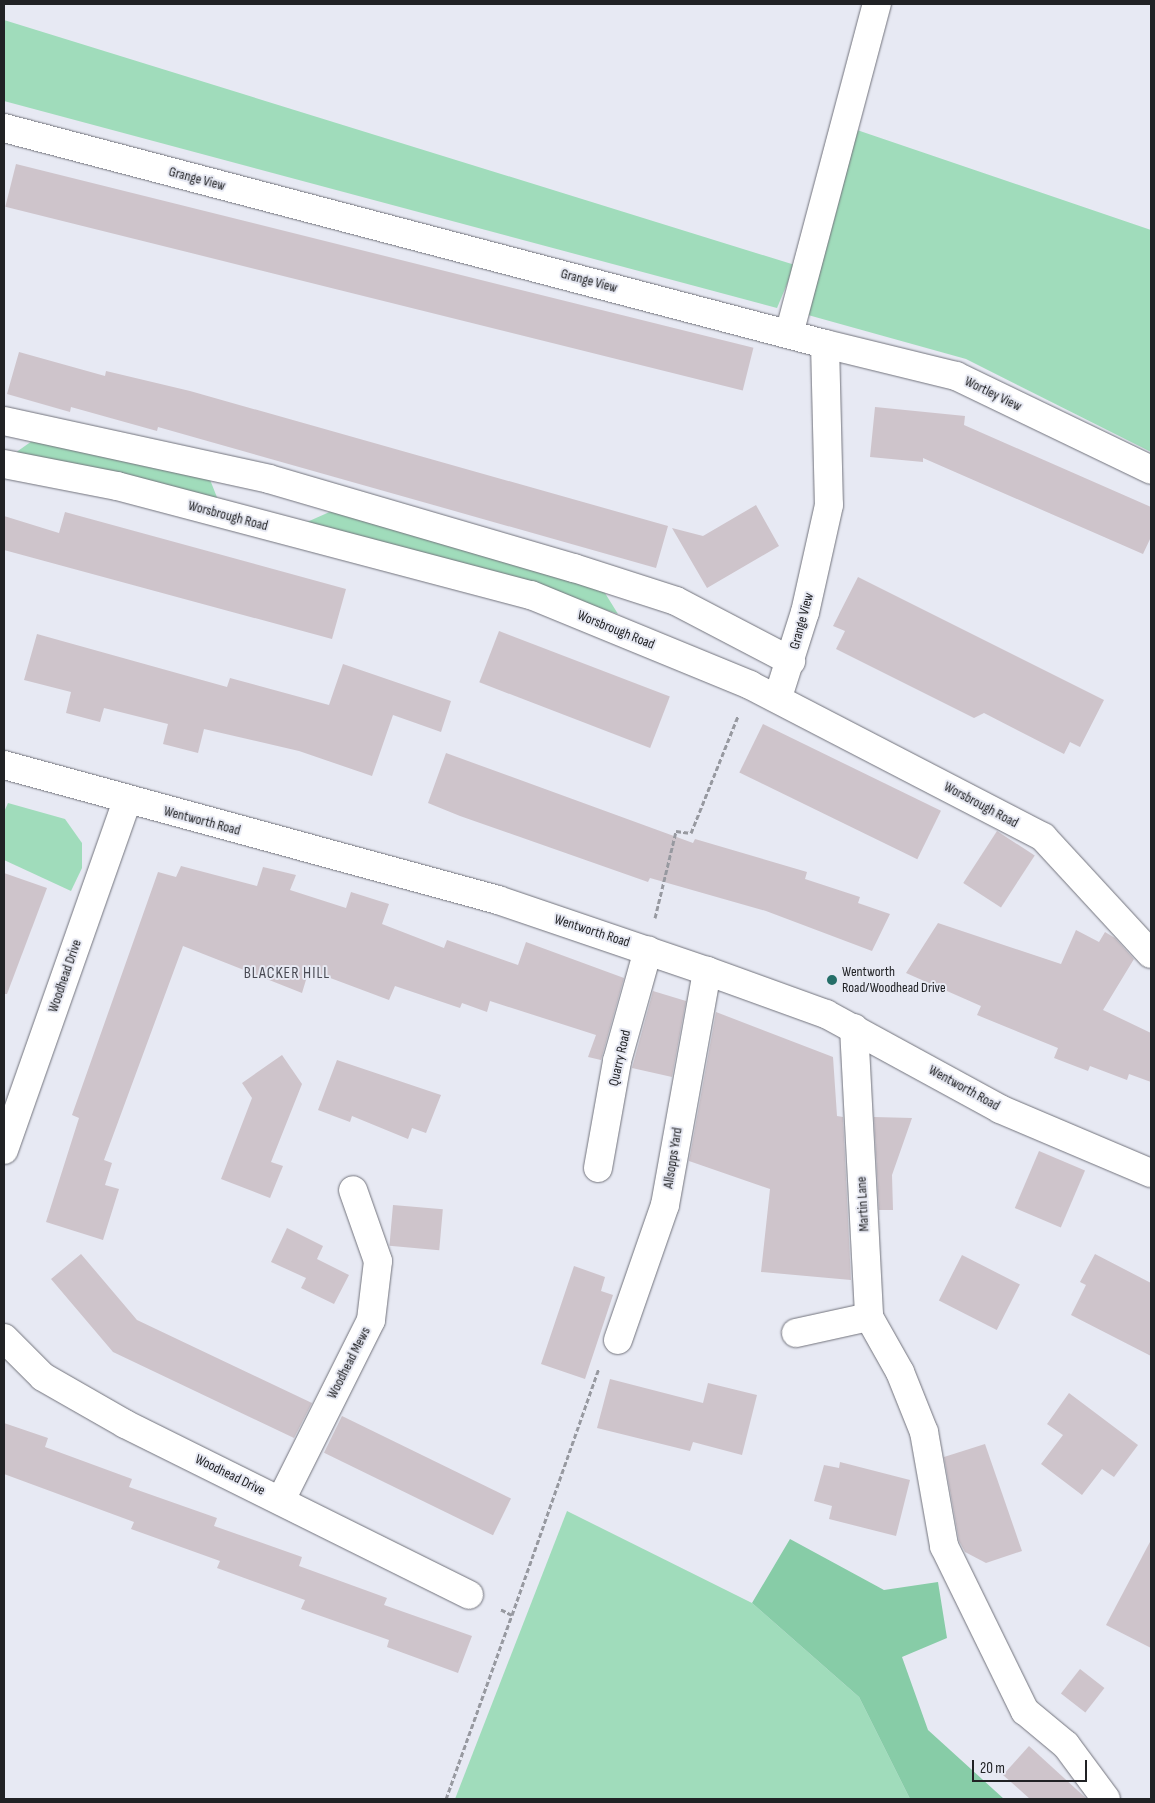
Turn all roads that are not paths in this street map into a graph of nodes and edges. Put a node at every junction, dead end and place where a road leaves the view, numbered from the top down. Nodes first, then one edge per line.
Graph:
1 (877, 4) edge
2 (4, 128) edge
3 (790, 334) junction
4 (825, 344) junction
5 (4, 421) edge
6 (4, 464) edge
7 (1151, 470) edge
8 (791, 661) junction
9 (778, 697) junction
10 (4, 766) edge
11 (126, 801) junction
12 (648, 950) junction
13 (1151, 954) edge
14 (707, 971) junction
15 (854, 1028) junction
16 (4, 1150) edge
17 (598, 1168) dead end
18 (1151, 1173) edge
19 (353, 1190) dead end
20 (869, 1317) junction
21 (796, 1333) dead end
22 (4, 1338) edge
23 (618, 1340) dead end
24 (281, 1500) junction
25 (468, 1595) road end
26 (1106, 1799) edge

1 - 3 street
2 - 3 street, Grange View
3 - 4 street, Grange View
4 - 7 street, Wortley View
4 - 8 street, Grange View
5 - 8 street
6 - 9 street, Worsbrough Road
8 - 9 street, Grange View
9 - 13 street, Worsbrough Road
10 - 11 street, Wentworth Road
11 - 12 street, Wentworth Road
11 - 16 street, Woodhead Drive
12 - 14 street, Wentworth Road
12 - 17 street, Quarry Road
14 - 15 street, Wentworth Road
14 - 23 street, Allsopps Yard
15 - 18 street, Wentworth Road
15 - 20 street, Martin Lane
19 - 24 street, Woodhead Mews
20 - 21 street
20 - 26 street, Martin Lane
22 - 24 street, Woodhead Drive
24 - 25 street, Woodhead Drive

